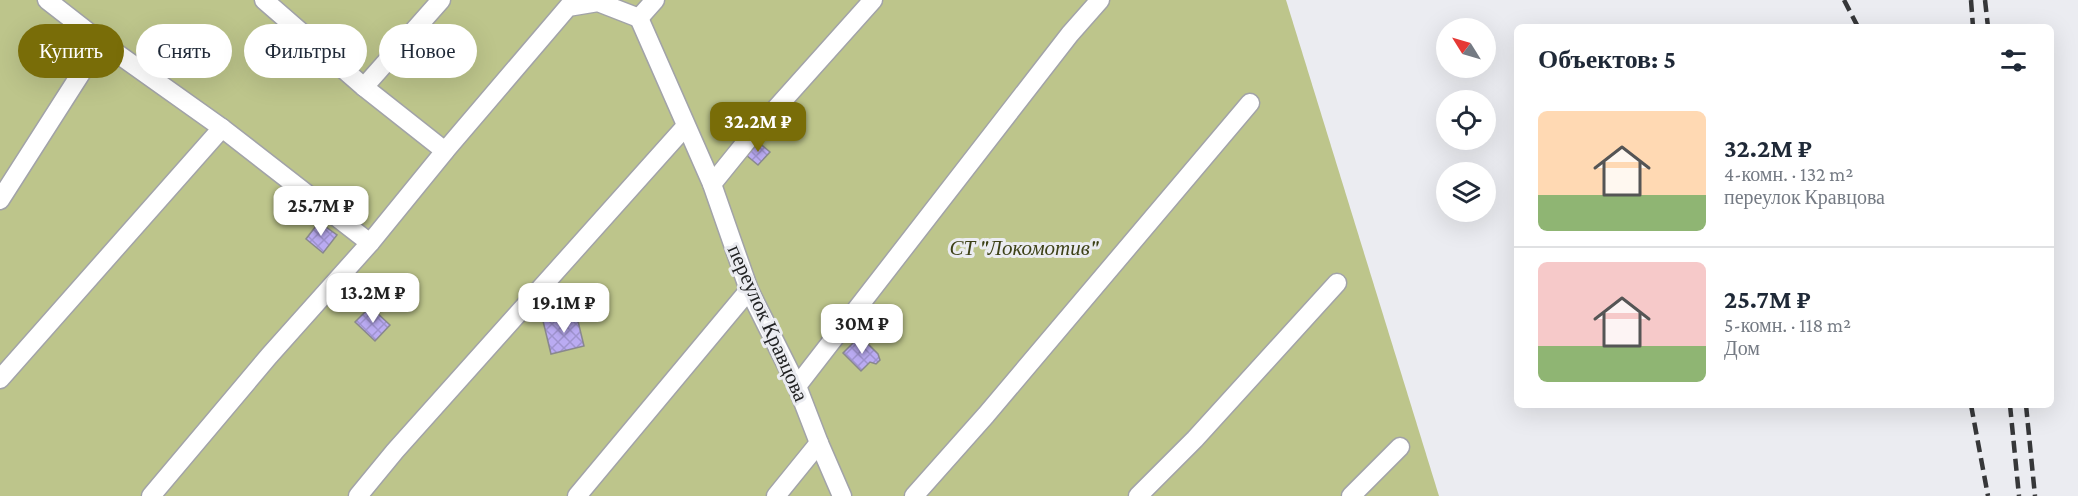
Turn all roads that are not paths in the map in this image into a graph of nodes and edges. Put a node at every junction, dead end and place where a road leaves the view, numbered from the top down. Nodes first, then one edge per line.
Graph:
1 (47, 0) edge
2 (264, 0) edge
3 (441, 0) edge
4 (655, 0) edge
5 (873, 0) edge
6 (1100, 0) edge
7 (639, 18) junction
8 (77, 24) edge
9 (124, 59) edge
10 (77, 78) edge
11 (364, 87) junction
12 (1250, 103) dead end
13 (685, 127) junction
14 (222, 128) junction
15 (445, 151) junction
16 (712, 184) junction
17 (0, 201) edge
18 (370, 243) junction
19 (1337, 283) dead end
20 (749, 290) junction
21 (0, 379) edge
22 (797, 386) junction
23 (819, 443) junction
24 (1400, 447) dead end
25 (151, 496) edge
26 (358, 496) edge
27 (577, 496) edge
28 (776, 496) edge
29 (842, 496) edge
30 (914, 496) edge
31 (1137, 496) edge
32 (1351, 496) edge

1 - 8 street
2 - 11 street
3 - 11 street
4 - 7 street
5 - 16 street
6 - 22 street
7 - 13 street, переулок Кравцова
7 - 15 street
9 - 14 street
10 - 17 street
11 - 15 street
12 - 30 street
13 - 16 street, переулок Кравцова
13 - 26 street
14 - 18 street
14 - 21 street
15 - 18 street
16 - 20 street, переулок Кравцова
18 - 25 street
19 - 31 street
20 - 22 street, переулок Кравцова
20 - 27 street
22 - 23 street, переулок Кравцова
23 - 28 street
23 - 29 street, переулок Кравцова
24 - 32 street

